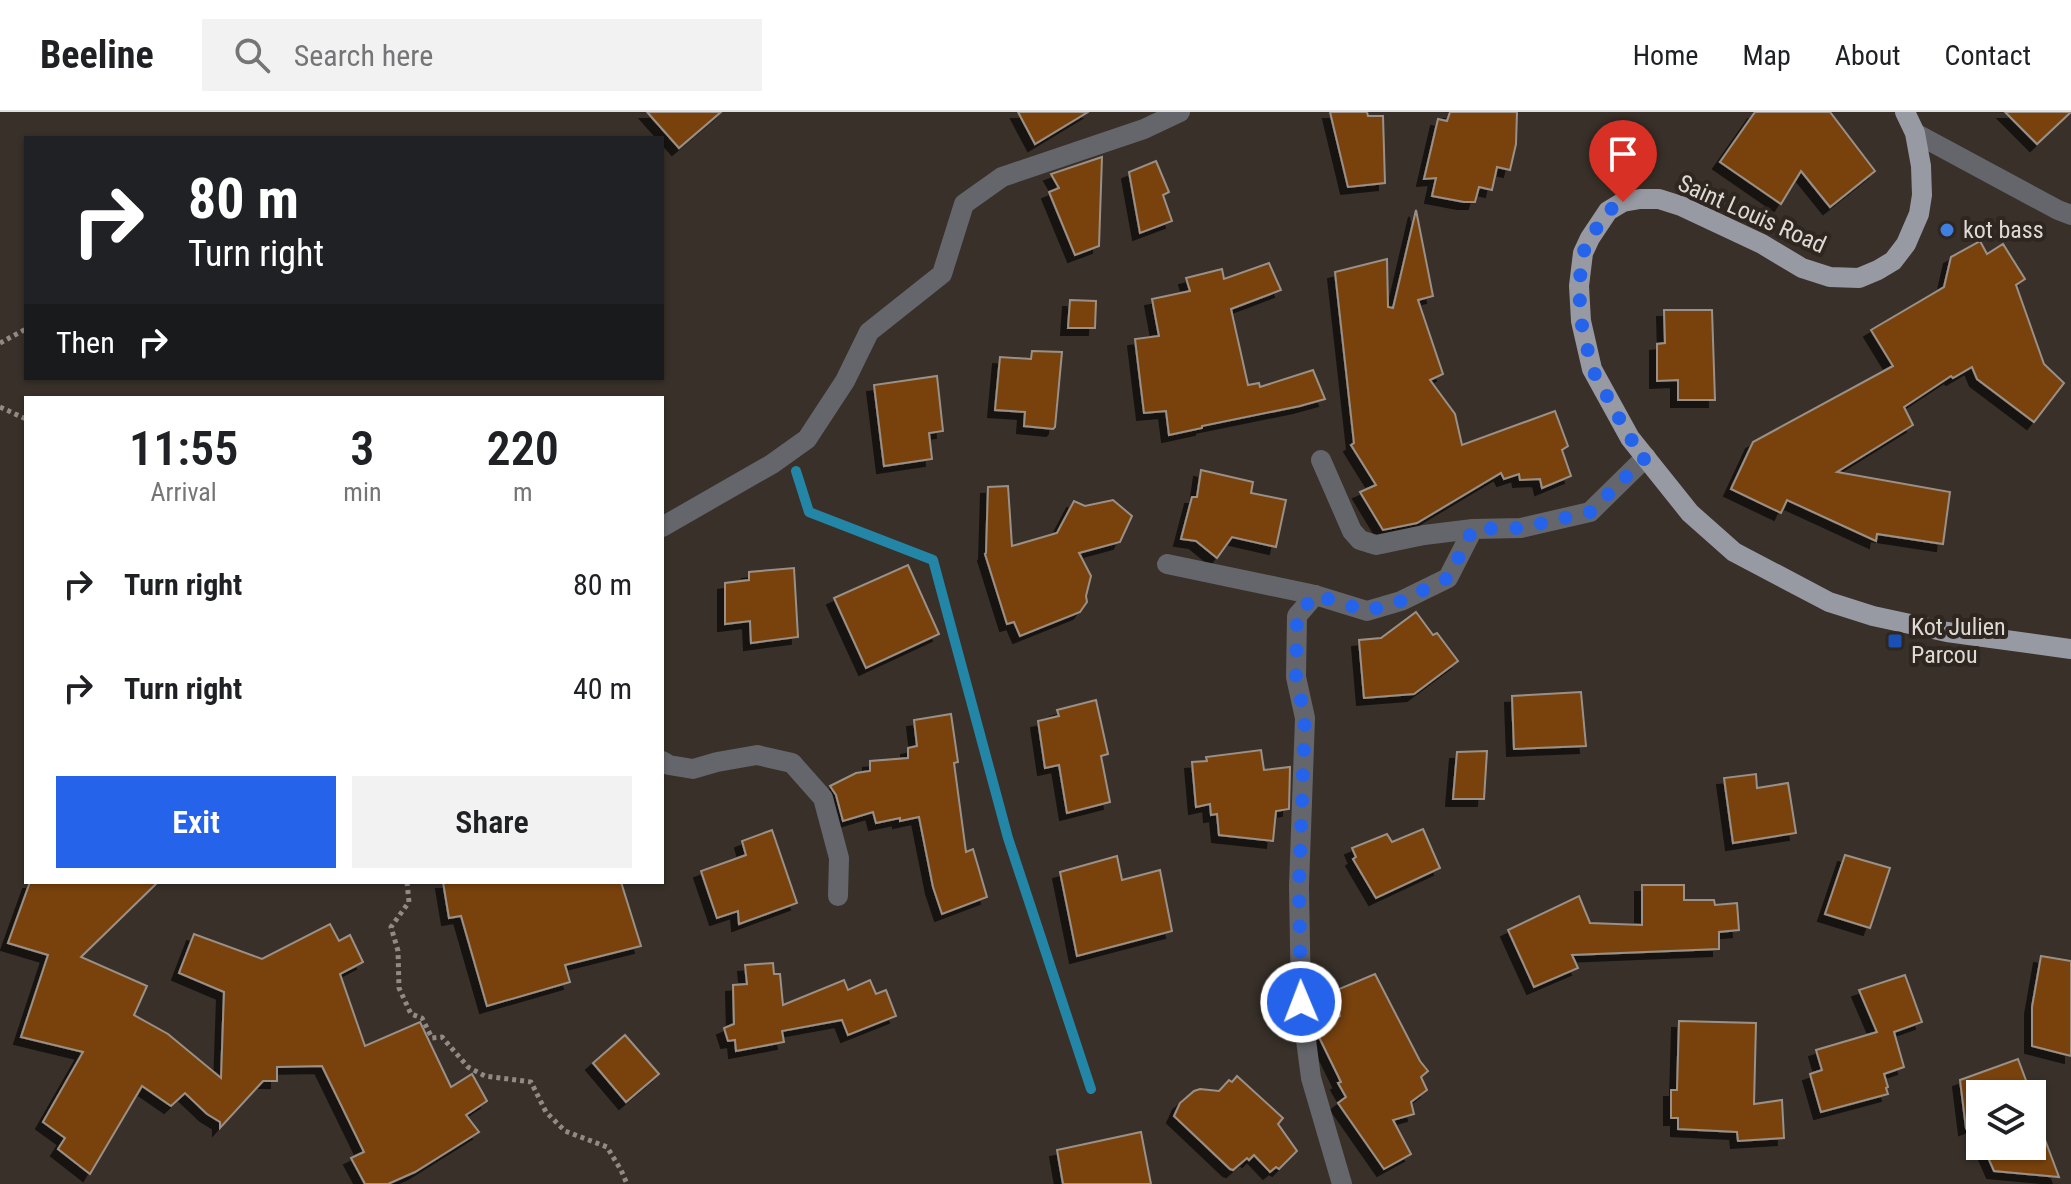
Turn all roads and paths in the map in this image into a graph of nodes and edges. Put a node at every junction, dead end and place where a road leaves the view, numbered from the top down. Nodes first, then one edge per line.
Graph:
1 (1180, 112) edge
2 (1905, 112) edge
3 (1915, 133) junction
4 (2071, 215) edge
5 (24, 330) edge
6 (0, 343) edge
7 (0, 407) edge
8 (24, 418) edge
9 (1646, 457) junction
10 (1321, 460) dead end
11 (664, 526) edge
12 (1473, 529) junction
13 (1167, 564) dead end
14 (1315, 595) junction
15 (2071, 649) edge
16 (664, 762) edge
17 (407, 884) edge
18 (838, 896) dead end
19 (627, 1184) edge
20 (1342, 1184) edge

1 - 11 street
2 - 3 main road, Saint Louis Road
3 - 4 street
3 - 9 main road, Saint Louis Road
5 - 6 path
7 - 8 path
9 - 12 street
9 - 15 main road, Saint Louis Road
10 - 12 street
12 - 14 street
13 - 14 street
14 - 20 street
16 - 18 street
17 - 19 path

